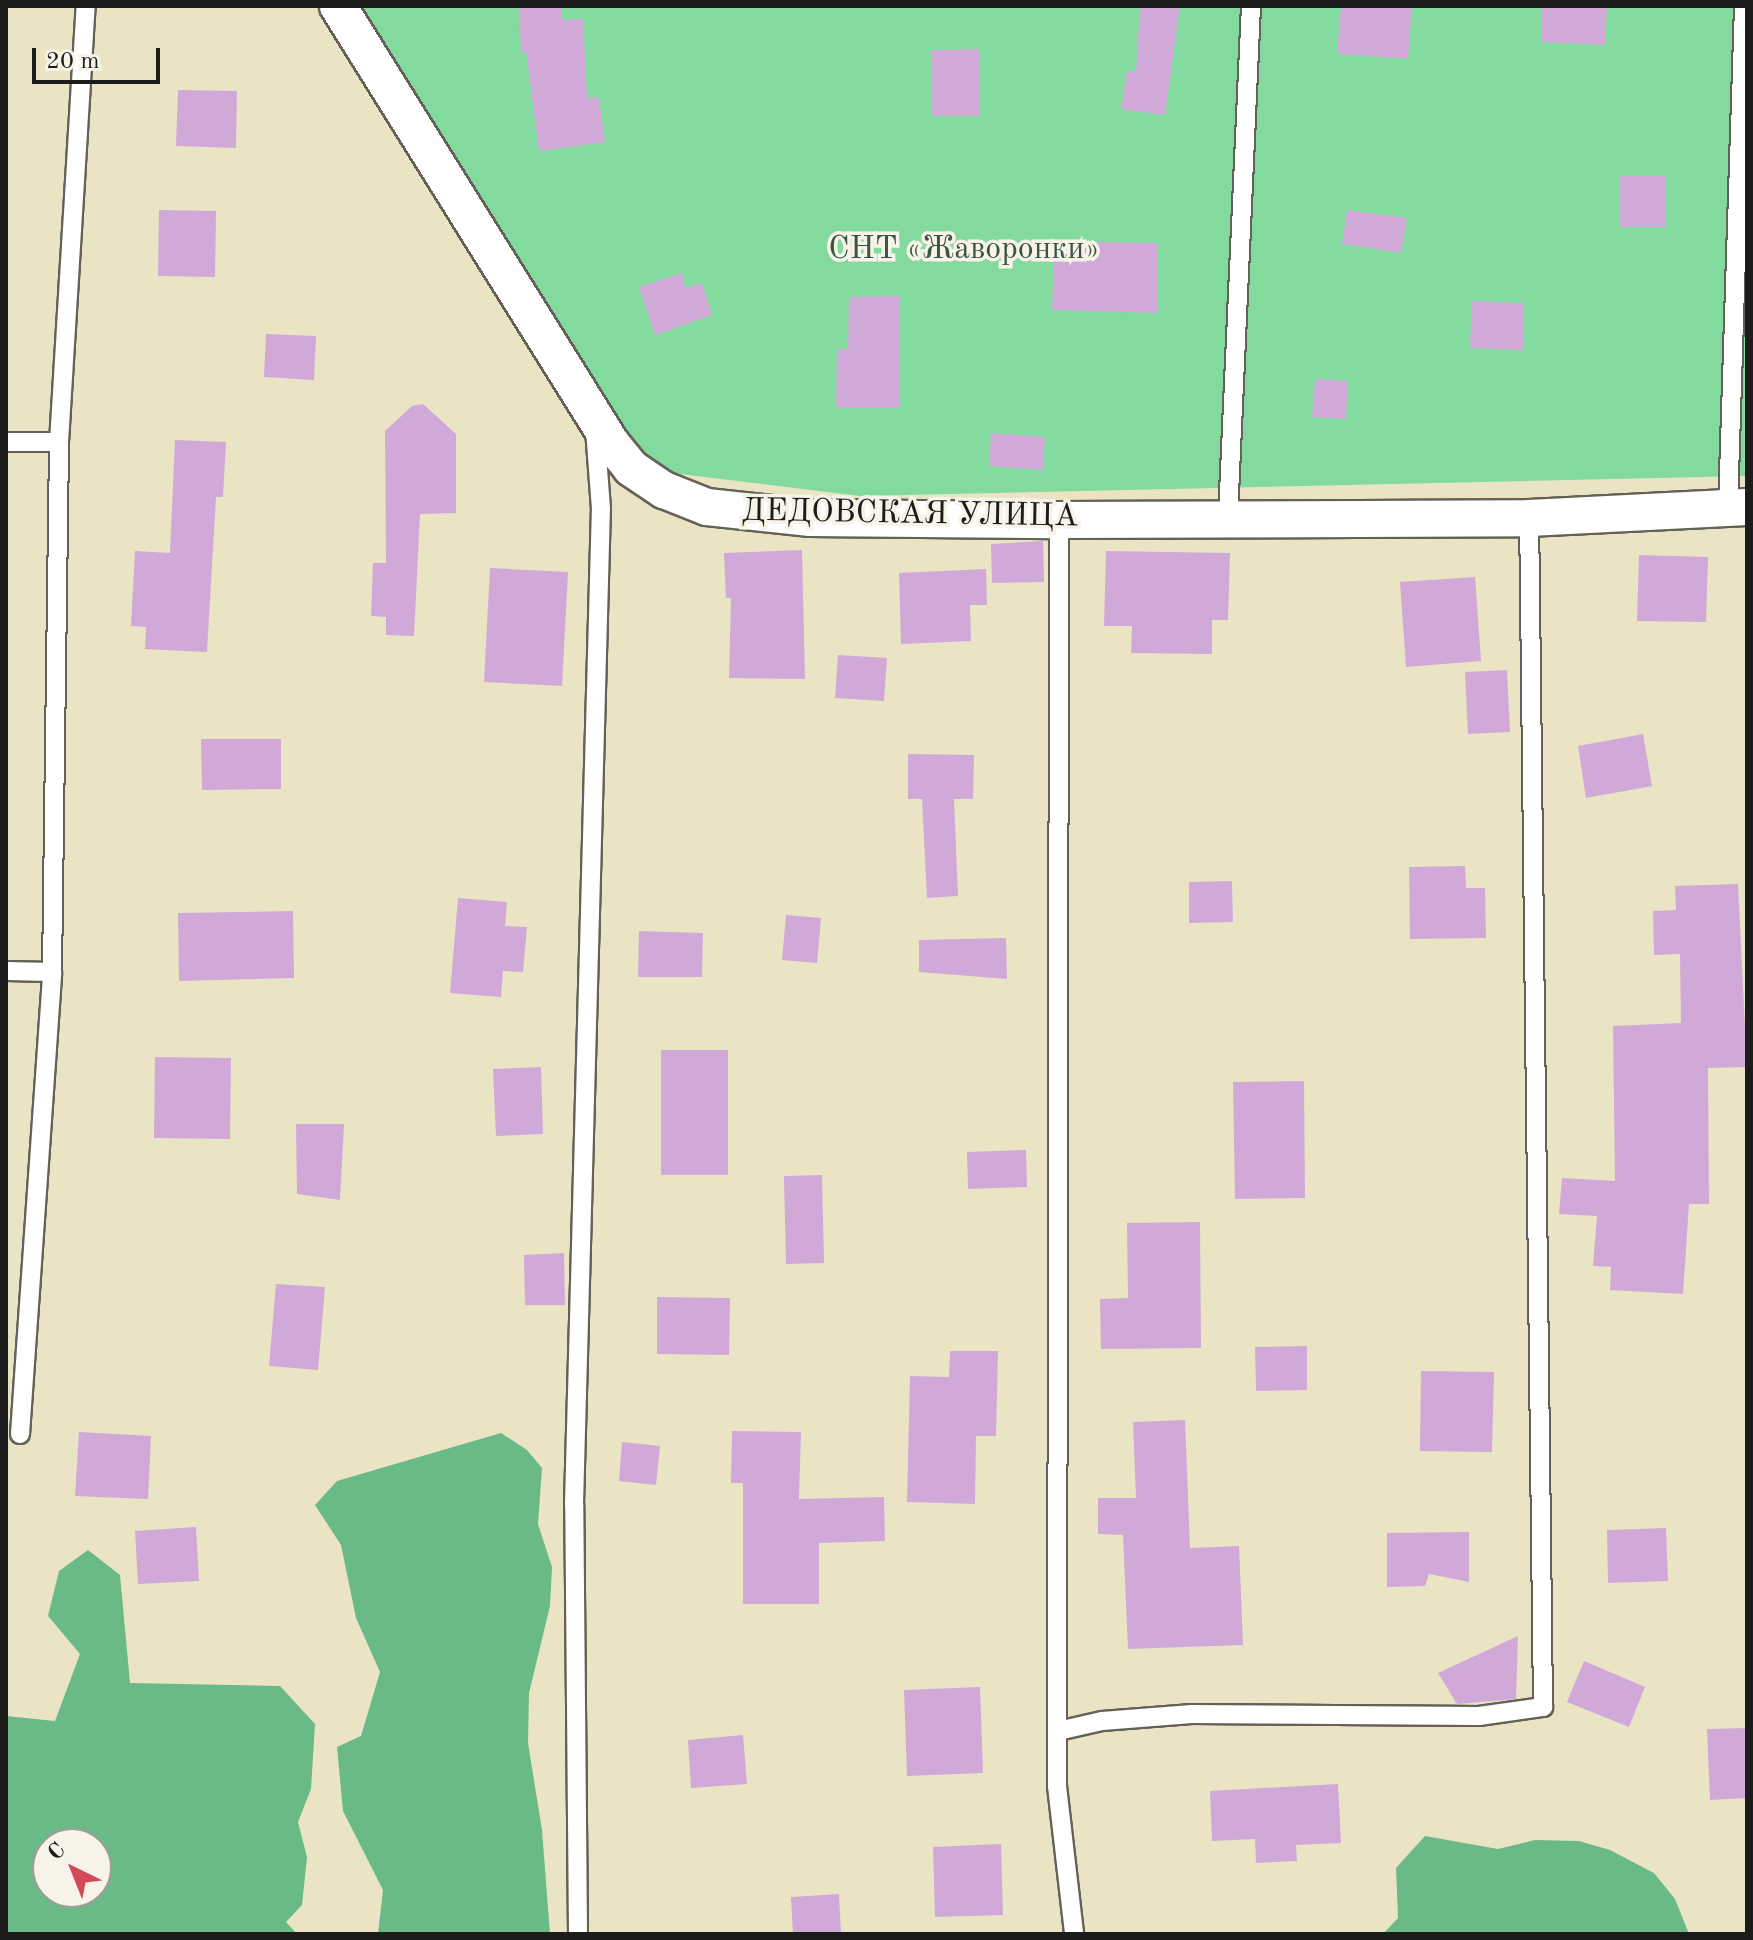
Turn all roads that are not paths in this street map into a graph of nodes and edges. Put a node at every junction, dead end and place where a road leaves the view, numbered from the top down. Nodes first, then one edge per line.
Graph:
1 (86, 6) edge
2 (338, 6) edge
3 (1251, 6) edge
4 (1744, 6) edge
5 (594, 418) junction
6 (6, 442) edge
7 (59, 442) junction
8 (1737, 507) edge
9 (1228, 516) junction
10 (1529, 518) junction
11 (1059, 520) junction
12 (6, 971) edge
13 (52, 972) junction
14 (20, 1434) dead end
15 (1058, 1731) junction
16 (578, 1934) edge
17 (1074, 1934) edge

1 - 7 lane
2 - 5 street, ДЕДОВСКАЯ УЛИЦА
3 - 9 lane
4 - 8 lane
5 - 11 street, ДЕДОВСКАЯ УЛИЦА
5 - 16 lane
6 - 7 lane
7 - 13 lane
8 - 10 street, ДЕДОВСКАЯ УЛИЦА
9 - 10 street, ДЕДОВСКАЯ УЛИЦА
9 - 11 street, ДЕДОВСКАЯ УЛИЦА
10 - 15 lane
11 - 15 lane
12 - 13 lane
13 - 14 lane
15 - 17 lane

